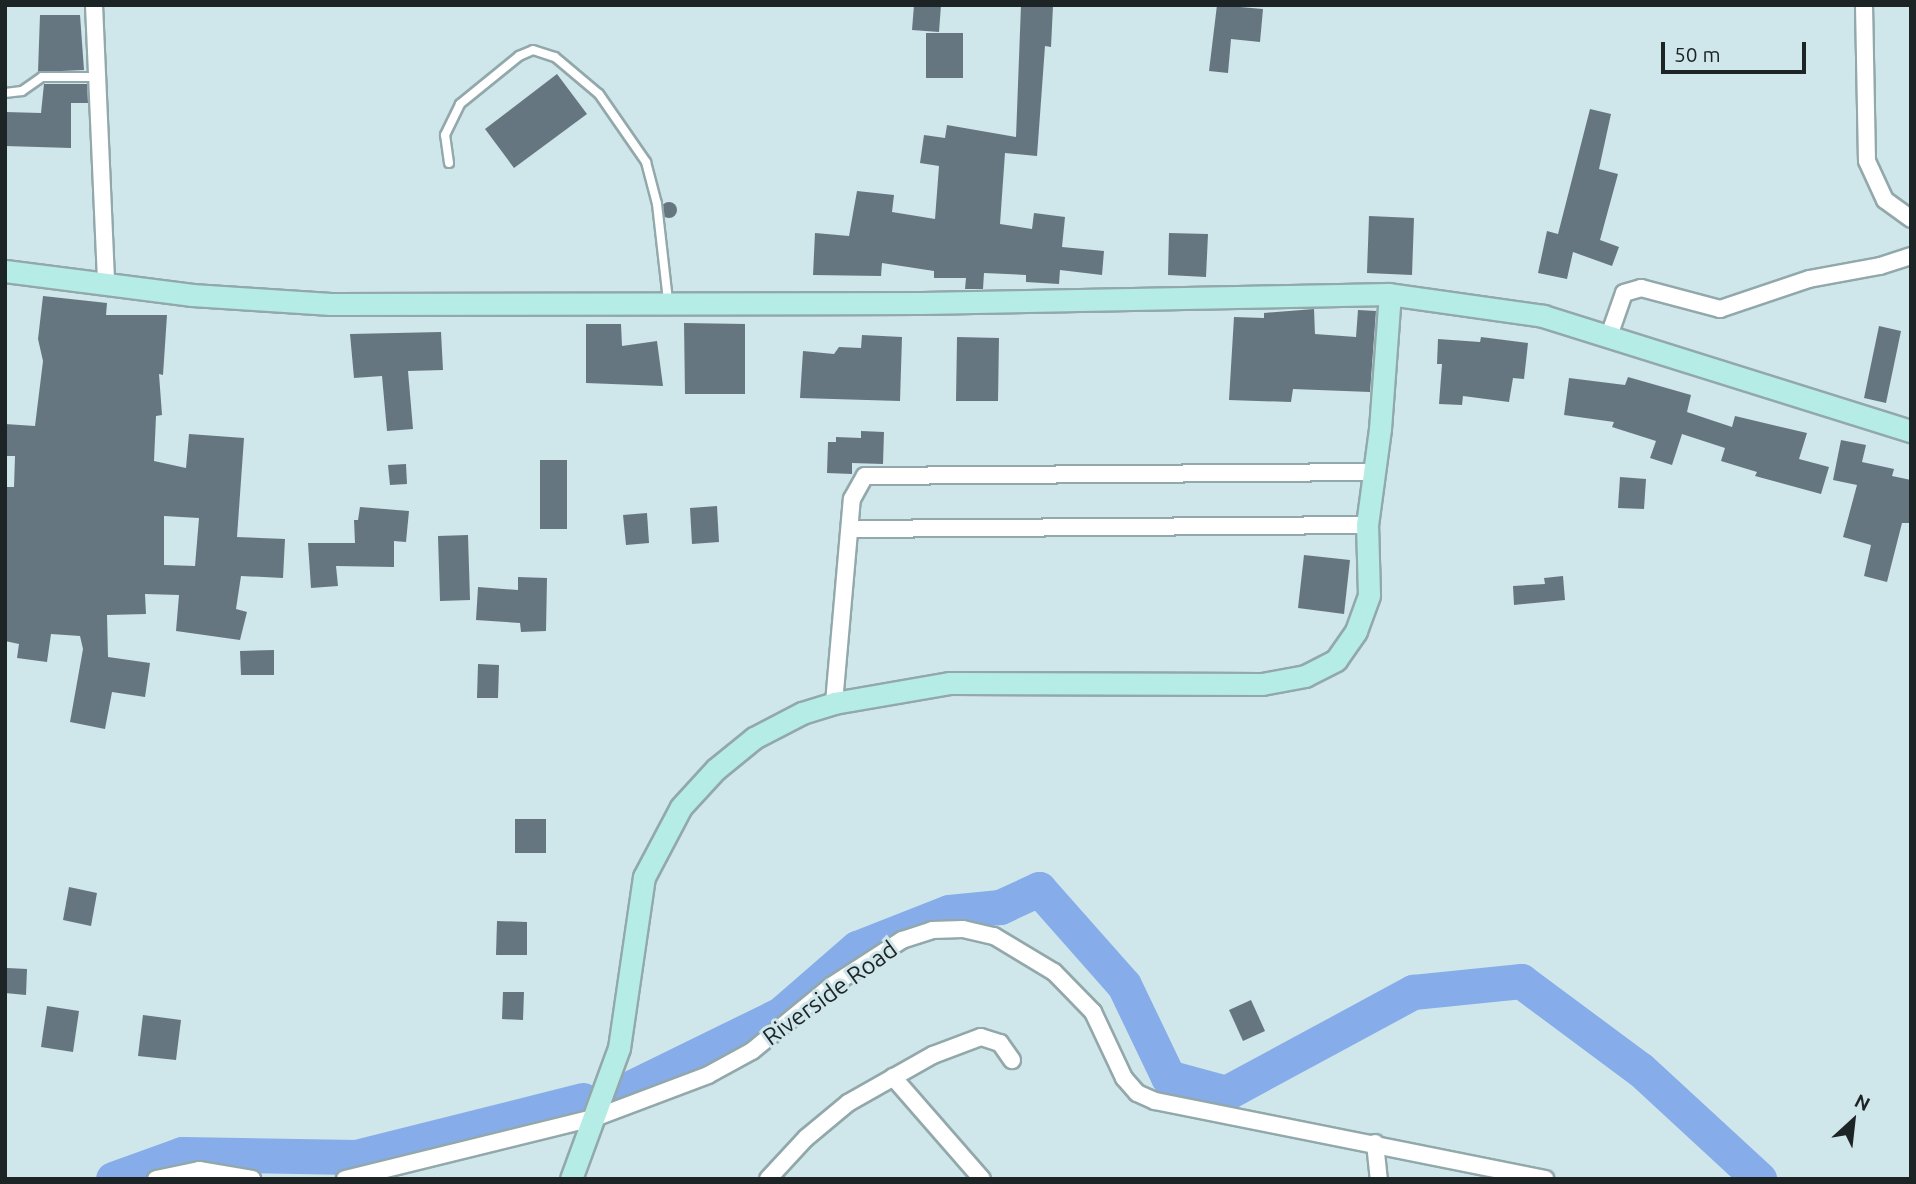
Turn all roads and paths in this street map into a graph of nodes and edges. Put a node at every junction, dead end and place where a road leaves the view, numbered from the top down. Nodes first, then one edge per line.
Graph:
1 (94, 5) edge
2 (1864, 5) edge
3 (98, 77) junction
4 (5, 93) edge
5 (449, 163) dead end
6 (1911, 219) edge
7 (1911, 256) edge
8 (5, 271) edge
9 (106, 284) junction
10 (1390, 294) junction
11 (669, 304) junction
12 (1610, 333) junction
13 (1911, 431) edge
14 (1372, 472) junction
15 (1367, 525) junction
16 (850, 529) junction
17 (834, 703) junction
18 (1012, 1060) dead end
19 (892, 1077) junction
20 (597, 1117) junction
21 (1375, 1143) junction
22 (779, 1175) edge
23 (156, 1179) edge
24 (252, 1179) edge
25 (345, 1179) edge
26 (571, 1179) edge
27 (982, 1179) edge
28 (1380, 1179) edge
29 (1545, 1179) edge

1 - 3 street
2 - 6 street
3 - 4 lane
3 - 9 street
5 - 11 lane
7 - 12 street
8 - 9 main road
9 - 11 main road
10 - 11 main road
10 - 12 main road
10 - 14 main road
12 - 13 main road
14 - 15 main road
14 - 16 street
15 - 16 street
15 - 17 main road
16 - 17 street
17 - 20 main road
18 - 19 street
19 - 22 street
19 - 27 street
20 - 21 street, Riverside Road
20 - 25 street, Riverside Road
20 - 26 main road
21 - 28 street
21 - 29 street, Riverside Road
23 - 24 street

